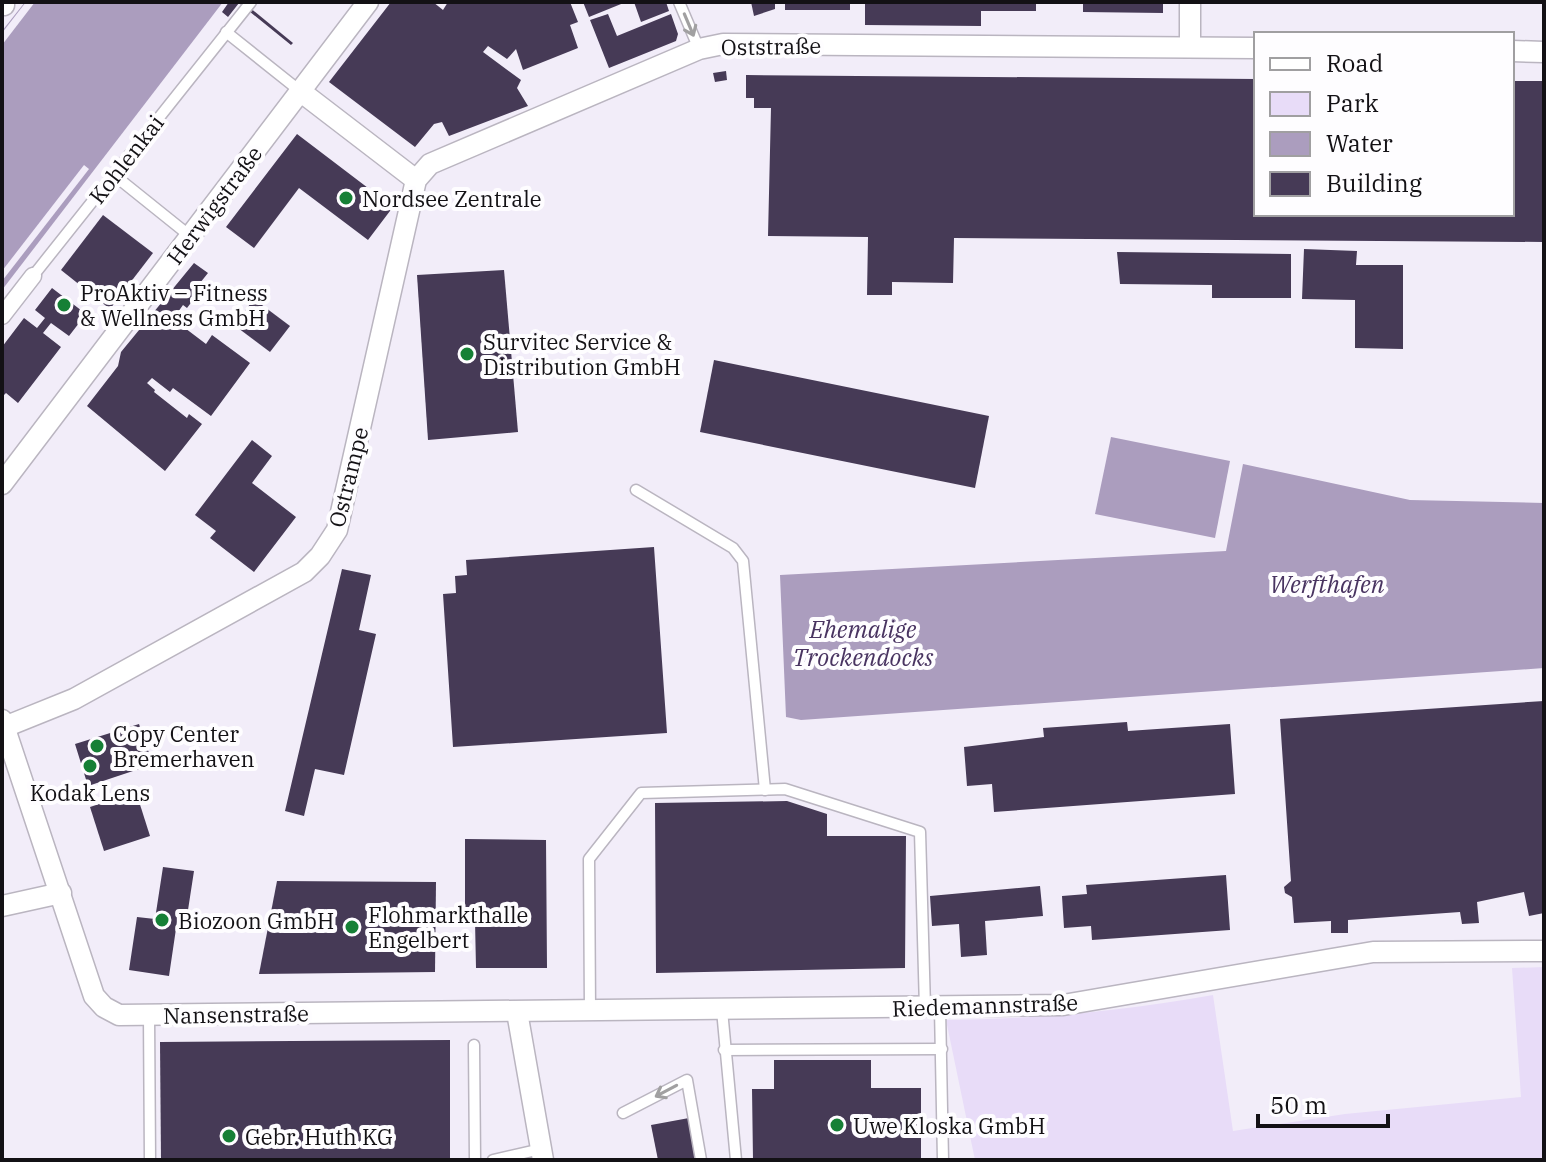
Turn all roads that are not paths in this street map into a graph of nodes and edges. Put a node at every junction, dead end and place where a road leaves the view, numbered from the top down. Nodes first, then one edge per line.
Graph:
1 (251, 2) edge
2 (368, 2) edge
3 (679, 2) edge
4 (1190, 2) edge
5 (226, 32) junction
6 (1190, 47) junction
7 (1254, 48) edge
8 (699, 49) junction
9 (1514, 51) edge
10 (1544, 52) edge
11 (300, 91) junction
12 (114, 175) junction
13 (416, 180) junction
14 (190, 236) junction
15 (33, 276) joint
16 (2, 316) edge
17 (2, 484) edge
18 (636, 490) dead end
19 (3, 725) edge
20 (765, 790) junction
21 (61, 893) junction
22 (2, 906) edge
23 (1544, 951) edge
24 (932, 1008) junction
25 (722, 1010) junction
26 (590, 1011) junction
27 (517, 1012) junction
28 (149, 1015) junction
29 (474, 1045) dead end
30 (942, 1049) junction
31 (724, 1050) junction
32 (623, 1113) dead end
33 (542, 1155) edge
34 (150, 1160) edge
35 (475, 1160) edge
36 (493, 1160) edge
37 (701, 1160) edge
38 (736, 1160) edge
39 (943, 1160) edge

1 - 5 lane, Kohlenkai
2 - 11 street, Herwigstraße
3 -> 8 lane
4 - 6 street
5 - 11 lane
5 - 12 lane, Kohlenkai
6 - 7 street, Oststraße
6 - 8 street, Oststraße
8 - 13 street, Oststraße
9 - 10 street
11 - 13 street
11 - 14 street, Herwigstraße
12 - 14 lane
12 - 15 lane, Kohlenkai
13 - 19 street, Ostrampe
14 - 17 street, Herwigstraße
15 - 16 street, Kohlenkai
18 - 20 lane
19 - 21 street, Nansenstraße
20 - 24 lane
20 - 26 lane
21 - 22 street
21 - 28 street, Nansenstraße
23 - 24 street, Riedemannstraße
24 - 25 street, Riedemannstraße
24 - 30 lane
25 - 26 street, Riedemannstraße
25 - 31 lane
26 - 27 street, Riedemannstraße
27 - 28 street, Nansenstraße
27 - 33 street
28 - 34 lane
29 - 35 lane
30 - 31 lane
30 - 39 lane
31 - 38 lane
37 -> 32 lane
33 - 36 lane

